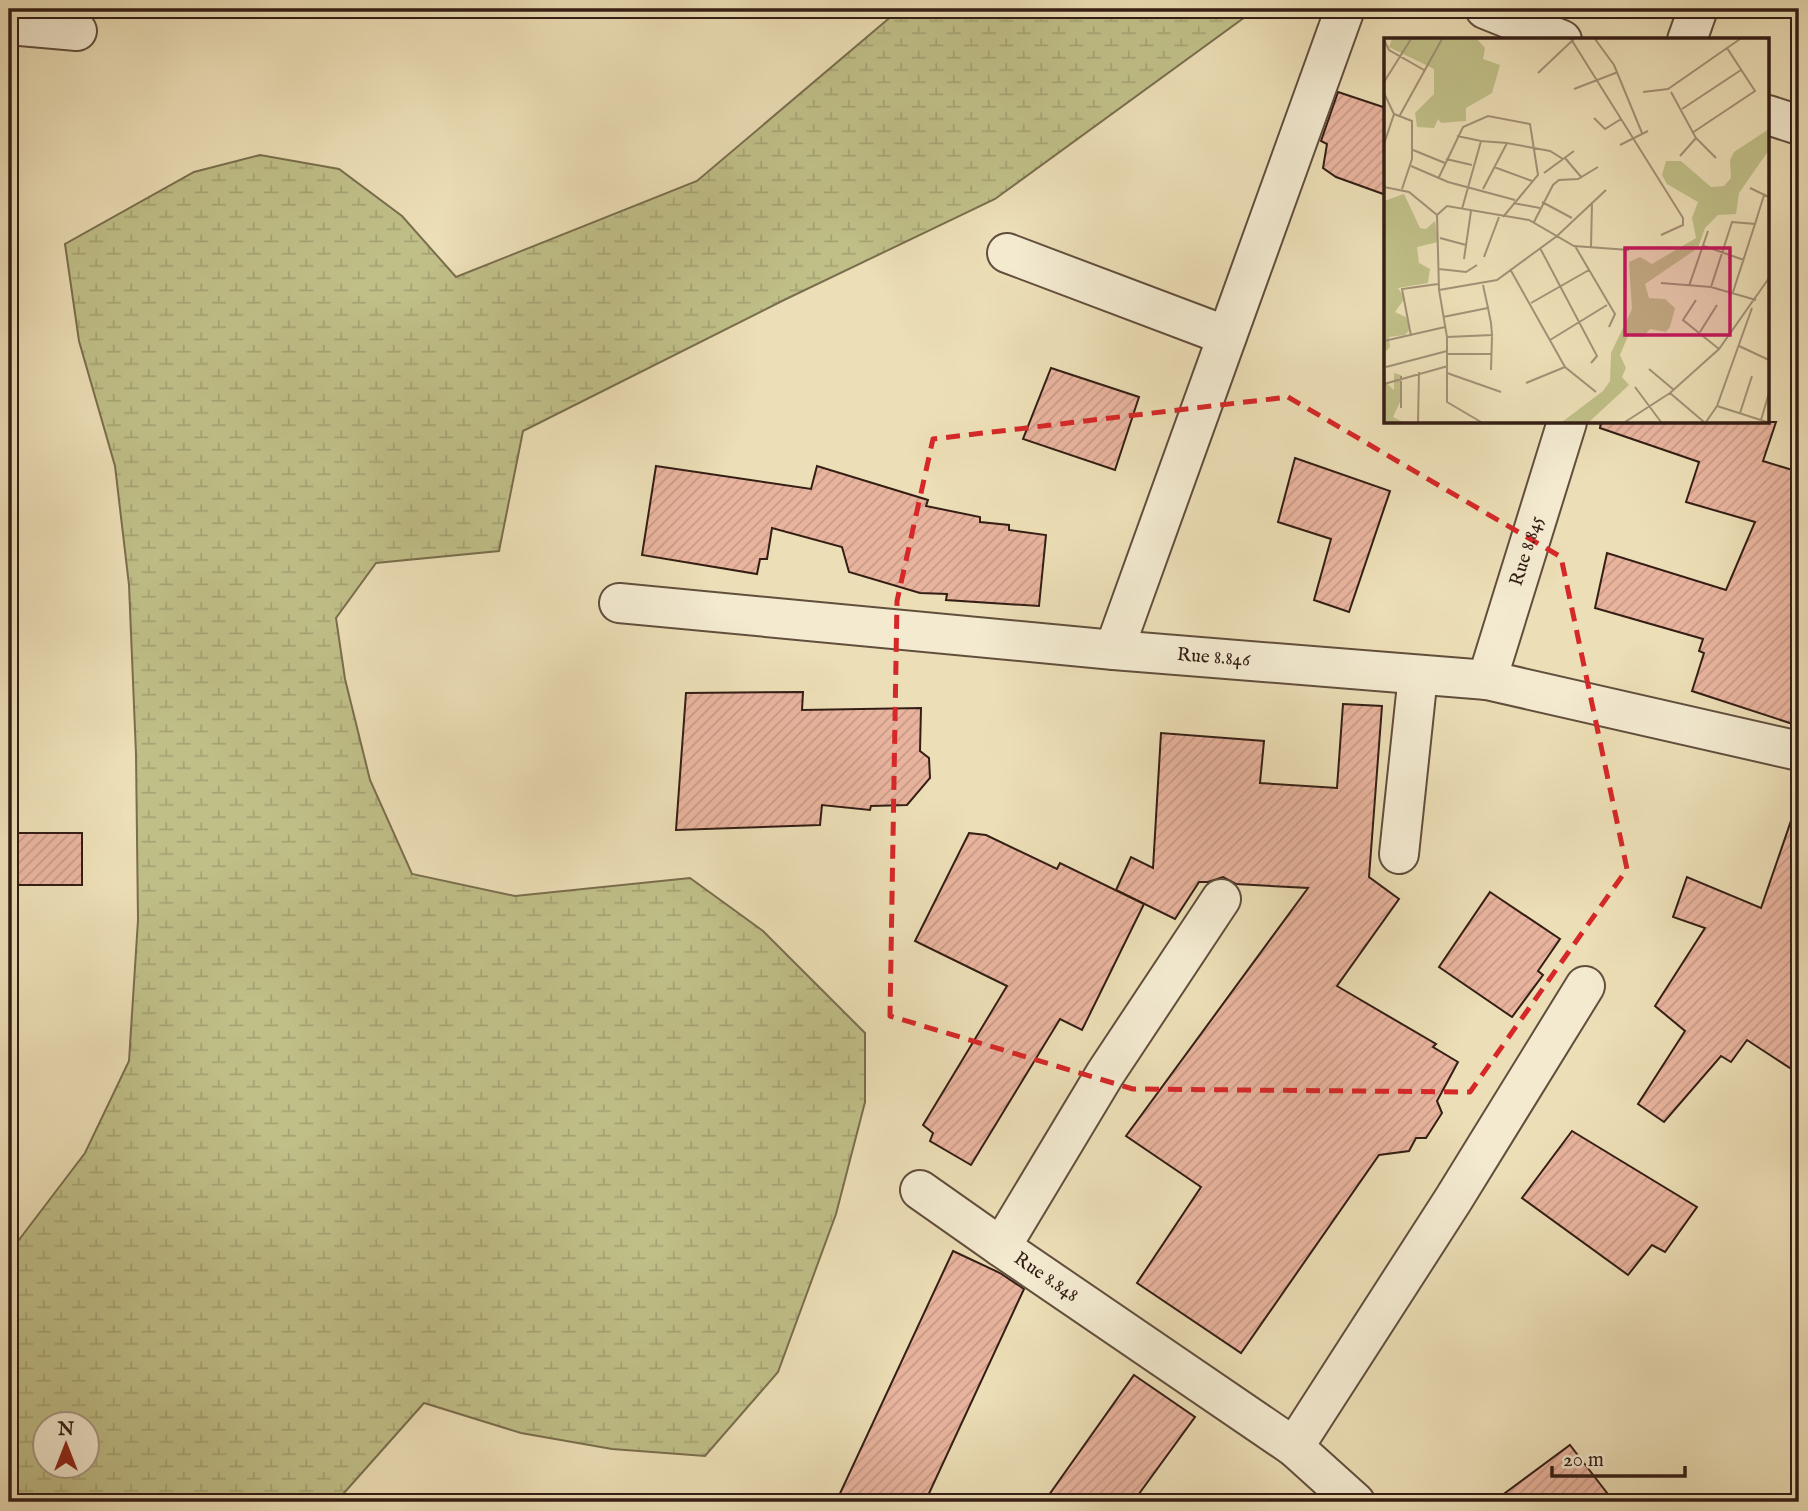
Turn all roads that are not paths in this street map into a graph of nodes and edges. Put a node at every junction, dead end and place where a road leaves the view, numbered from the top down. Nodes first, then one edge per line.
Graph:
1 (1345, 9) edge
2 (1485, 9) edge
3 (1698, 9) edge
4 (9, 25) edge
5 (77, 31) dead end
6 (1557, 38) edge
7 (1688, 38) edge
8 (1770, 116) edge
9 (1799, 125) edge
10 (1007, 253) dead end
11 (1227, 336) junction
12 (1566, 424) edge
13 (619, 603) dead end
14 (1114, 650) junction
15 (1418, 675) junction
16 (1487, 680) junction
17 (1799, 751) edge
18 (1399, 854) dead end
19 (1221, 899) dead end
20 (1585, 986) dead end
21 (920, 1190) dead end
22 (1000, 1247) junction
23 (1294, 1447) junction
24 (1355, 1502) edge

1 - 11 street
2 - 6 street
3 - 7 street
4 - 5 street
8 - 9 street
10 - 11 street
11 - 14 street
12 - 16 street, Rue 8.845
13 - 14 street, Rue 8.846
14 - 15 street, Rue 8.846
15 - 16 street, Rue 8.846
15 - 18 street
16 - 17 street, Rue 8.846
19 - 22 street, Rue 8.848
20 - 23 street
21 - 22 street
22 - 23 street, Rue 8.848
23 - 24 street, Rue 8.848

